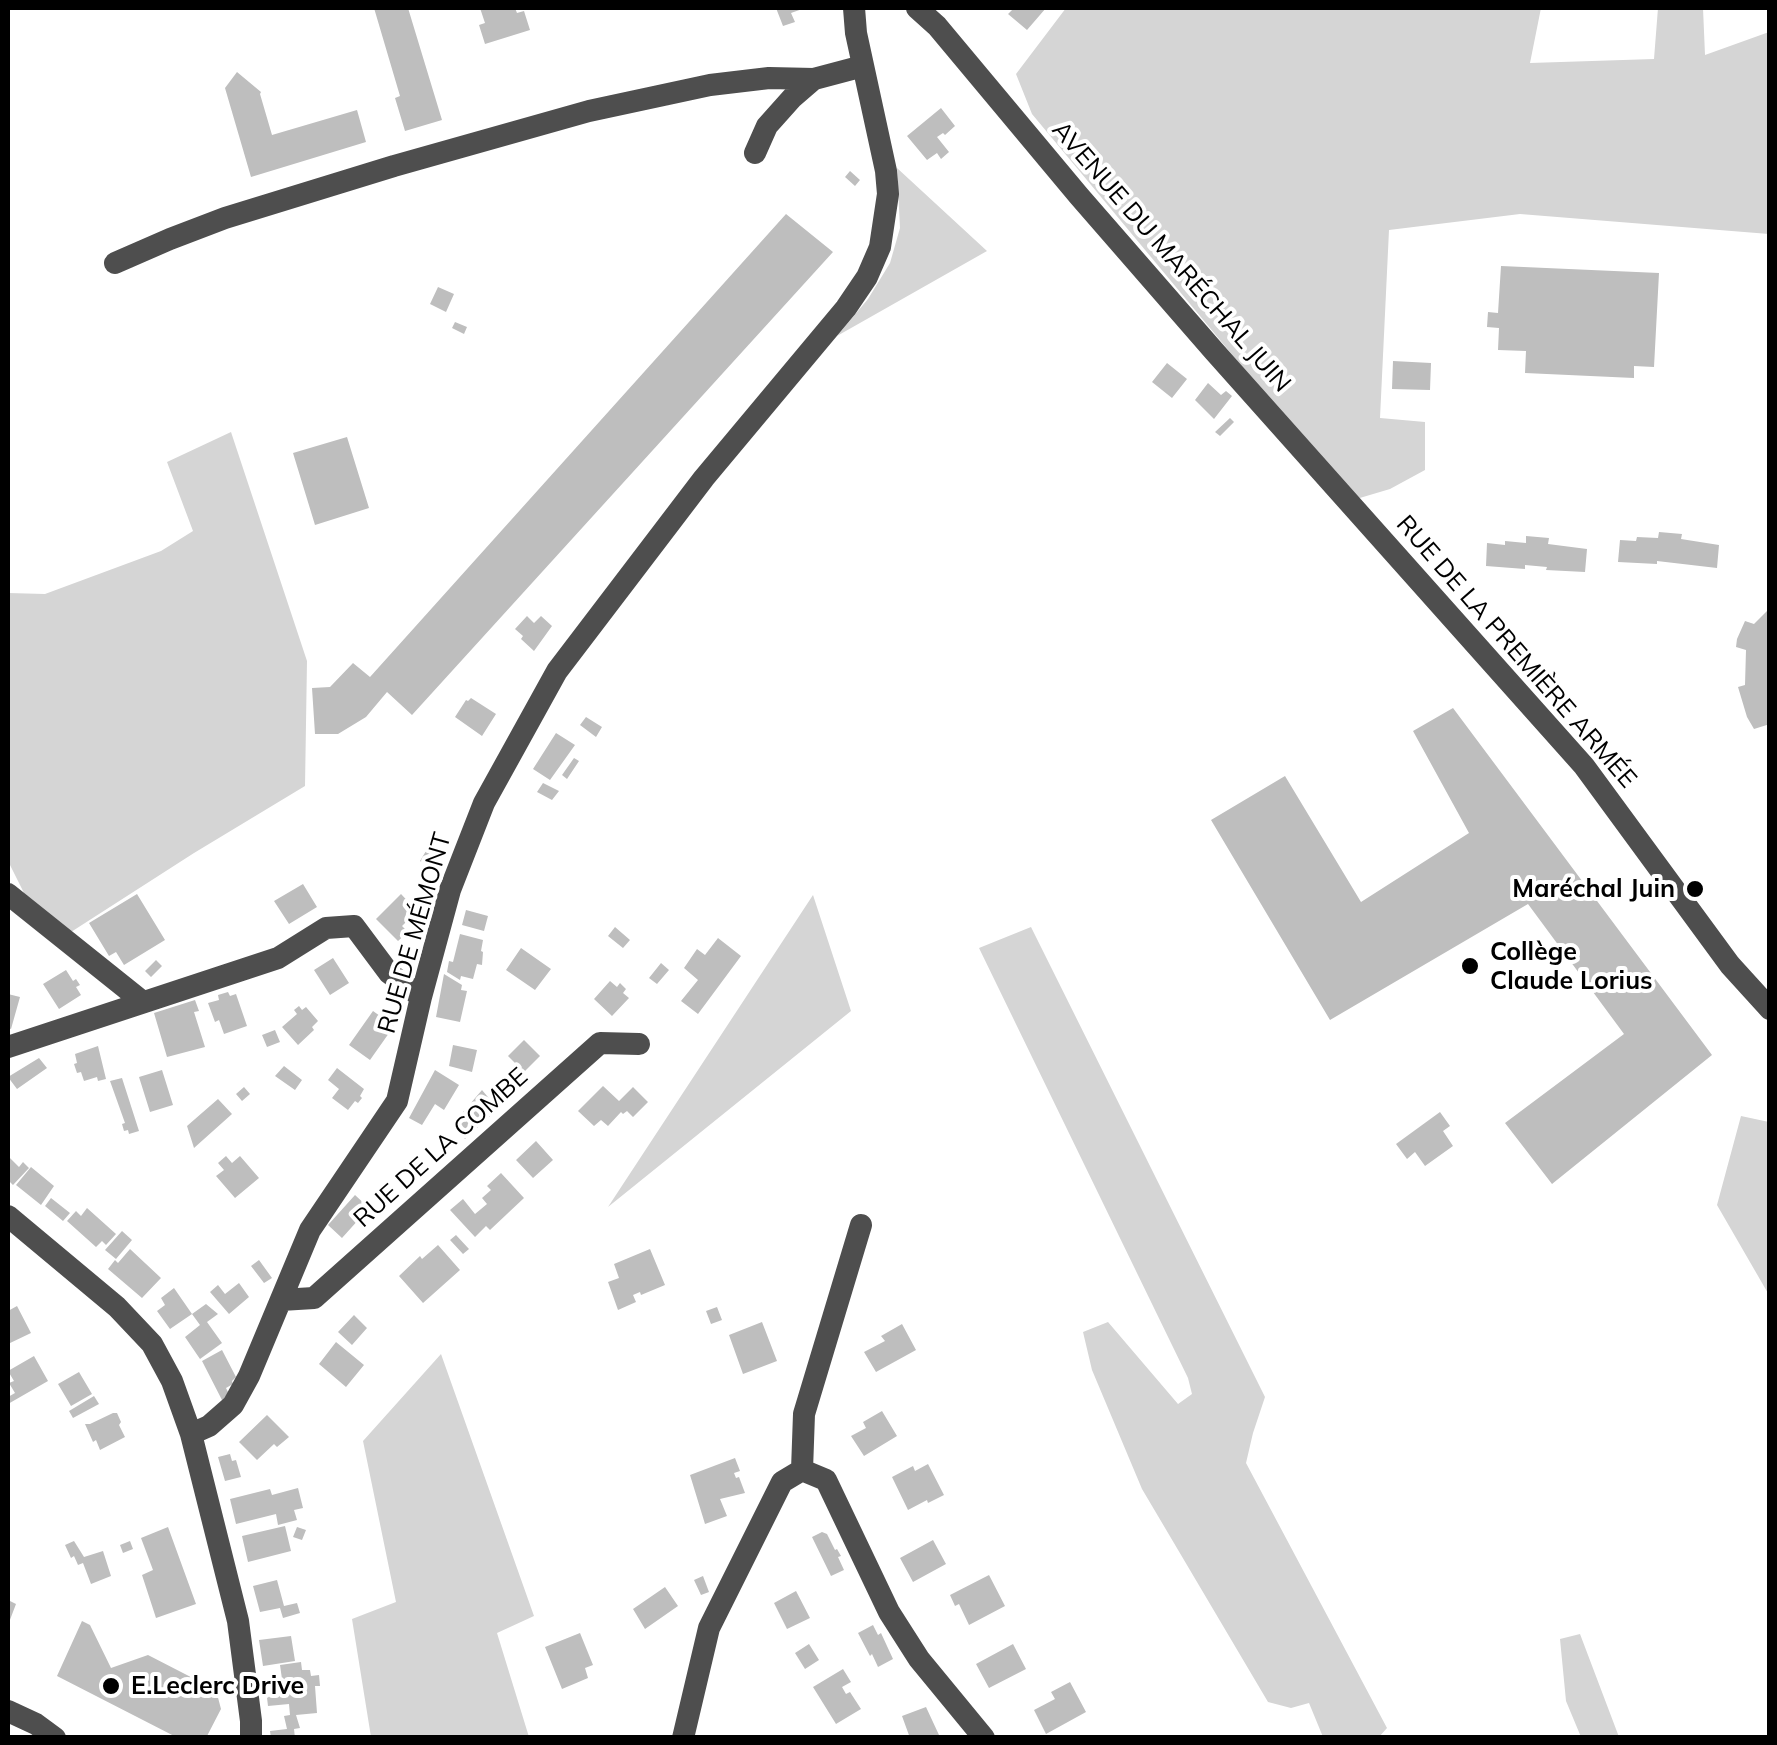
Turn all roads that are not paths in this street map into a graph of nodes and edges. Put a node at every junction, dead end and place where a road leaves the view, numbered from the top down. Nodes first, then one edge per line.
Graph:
1 (854, 8) edge
2 (865, 8) edge
3 (917, 8) edge
4 (931, 16) edge
5 (856, 33) junction
6 (863, 66) junction
7 (814, 79) junction
8 (755, 153) dead end
9 (115, 263) dead end
10 (1367, 522) joint
11 (8, 894) edge
12 (421, 997) junction
13 (144, 1002) junction
14 (1770, 1009) edge
15 (639, 1044) dead end
16 (8, 1047) edge
17 (8, 1216) edge
18 (861, 1225) dead end
19 (281, 1300) junction
20 (190, 1434) junction
21 (802, 1470) junction
22 (8, 1712) edge
23 (55, 1738) edge
24 (251, 1738) edge
25 (682, 1738) edge
26 (984, 1738) edge

1 - 5 street, RUE DE MÉMONT
2 - 5 street
3 - 4 street, AVENUE DU MARÉCHAL JUIN
4 - 10 street, AVENUE DU MARÉCHAL JUIN
5 - 6 street, RUE DE MÉMONT
6 - 7 street
6 - 12 street, RUE DE MÉMONT
7 - 8 street
7 - 9 street
10 - 14 street, RUE DE LA PREMIÈRE ARMÉE
11 - 13 street
12 - 13 street
12 - 19 street, RUE DE MÉMONT
13 - 16 street
15 - 19 street, RUE DE LA COMBE
17 - 20 street
18 - 21 street
19 - 20 street, RUE DE MÉMONT
20 - 24 street
21 - 25 street
21 - 26 street
22 - 23 street

